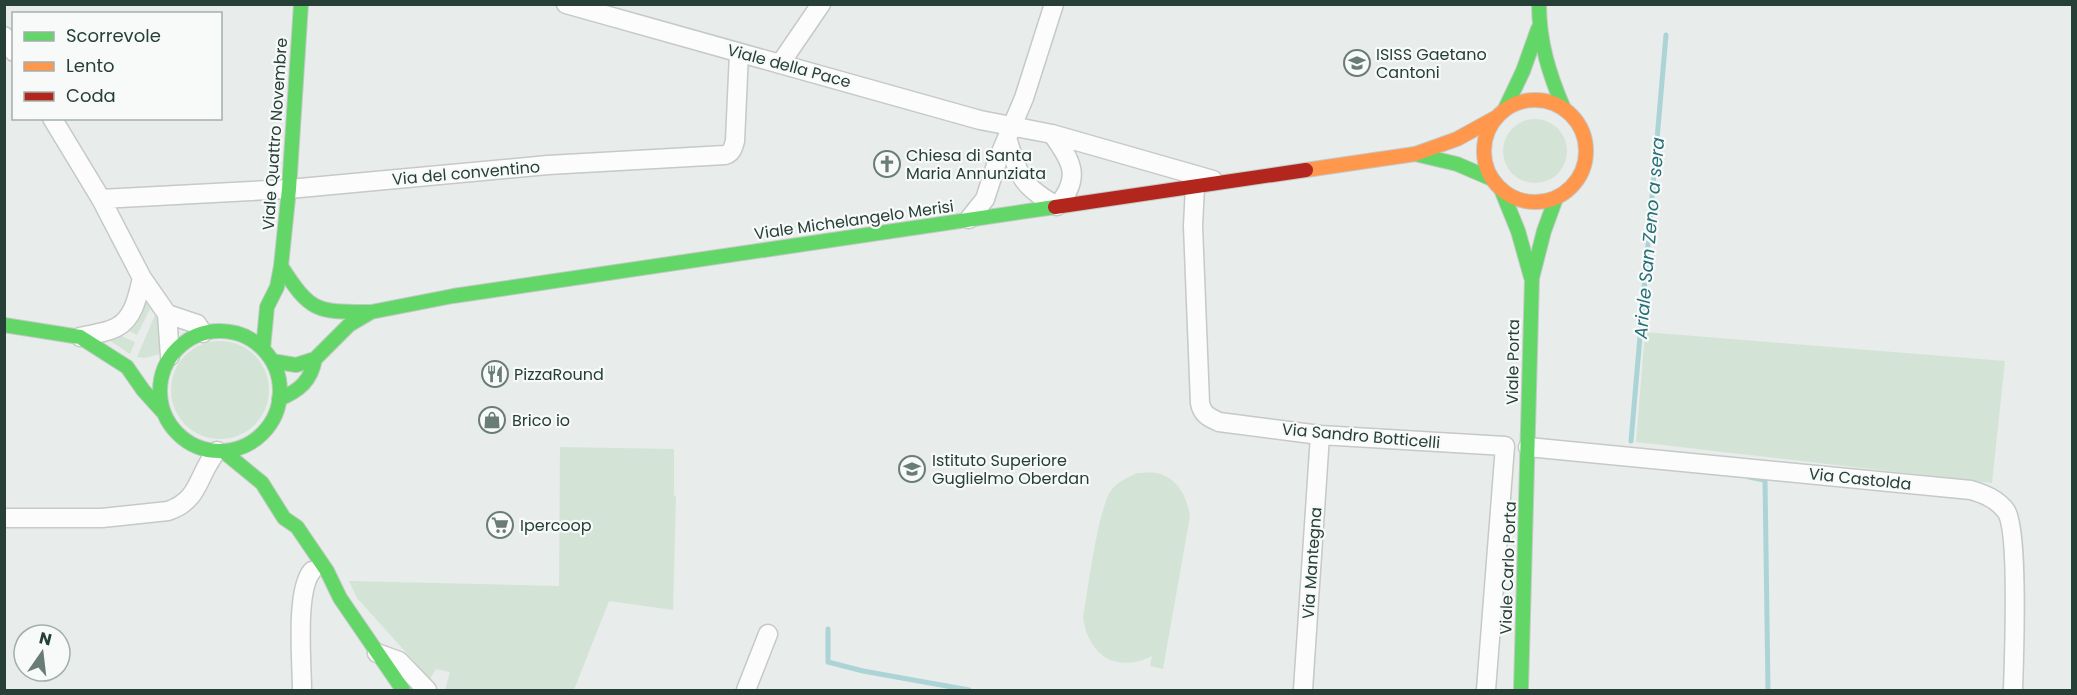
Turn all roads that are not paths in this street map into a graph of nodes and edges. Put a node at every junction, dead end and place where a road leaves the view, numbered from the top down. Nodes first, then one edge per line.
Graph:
1 (302, 4) edge
2 (566, 4) edge
3 (820, 4) edge
4 (1054, 4) edge
5 (1539, 4) edge
6 (1538, 29) junction
7 (4, 36) edge
8 (12, 49) edge
9 (739, 52) junction
10 (780, 64) junction
11 (1564, 108) junction
12 (1501, 113) junction
13 (53, 120) edge
14 (1010, 132) junction
15 (1052, 134) junction
16 (1415, 154) junction
17 (1218, 182) junction
18 (1496, 184) junction
19 (1195, 186) junction
20 (289, 189) junction
21 (1556, 198) junction
22 (101, 199) junction
23 (1057, 206) junction
24 (969, 219) junction
25 (280, 266) junction
26 (142, 278) junction
27 (1532, 278) junction
28 (267, 307) junction
29 (371, 312) junction
30 (167, 314) junction
31 (240, 324) junction
32 (4, 326) edge
33 (202, 333) junction
34 (80, 337) junction
35 (263, 348) junction
36 (315, 359) junction
37 (272, 361) junction
38 (166, 363) junction
39 (127, 367) junction
40 (279, 399) junction
41 (162, 411) junction
42 (1320, 435) junction
43 (260, 436) junction
44 (1527, 447) junction
45 (220, 451) junction
46 (262, 483) junction
47 (4, 518) edge
48 (284, 518) junction
49 (312, 571) junction
50 (340, 598) junction
51 (768, 634) dead end
52 (377, 653) junction
53 (302, 690) edge
54 (403, 690) edge
55 (427, 690) edge
56 (746, 690) edge
57 (1303, 690) edge
58 (1486, 690) edge
59 (1521, 690) edge
60 (2013, 690) edge

1 - 20 main road, Viale Quattro Novembre
2 - 9 street, Viale della Pace
3 - 10 street
4 - 14 street
5 - 6 main road
6 - 11 main road
6 - 12 main road
7 - 8 street
9 - 10 street, Viale della Pace
9 - 20 street, Via del conventino
10 - 14 street, Viale della Pace
11 - 12 main road
11 - 21 main road
12 - 16 main road, Viale Michelangelo Merisi
12 - 18 main road
13 - 22 street
14 - 15 street, Viale della Pace
14 - 23 street
14 - 24 street
15 - 17 street, Viale della Pace
15 - 23 street
16 - 17 main road, Viale Michelangelo Merisi
16 - 18 main road, Viale Michelangelo Merisi
17 - 19 main road, Viale Michelangelo Merisi
18 - 21 main road
18 - 27 main road
19 - 23 main road, Viale Michelangelo Merisi
19 - 42 street, Via Sandro Botticelli
20 - 22 street, Via del conventino
20 - 25 main road, Viale Quattro Novembre
21 - 27 main road
22 - 26 street
23 - 24 main road, Viale Michelangelo Merisi
24 - 29 main road, Viale Michelangelo Merisi
25 - 28 main road
25 - 29 main road
26 - 30 street
26 - 34 street
27 - 44 main road, Viale Porta
28 - 31 main road
28 - 35 main road
29 - 36 main road, Viale Michelangelo Merisi
30 - 33 street
30 - 38 street
31 - 33 main road
31 - 35 main road
32 - 34 main road
33 - 38 main road
34 - 39 main road
35 - 37 main road
36 - 37 main road
36 - 40 main road, Viale Michelangelo Merisi
37 - 40 main road
38 - 39 main road
38 - 41 main road
39 - 41 main road
40 - 43 main road
41 - 45 main road
42 - 57 street, Via Mantegna
42 - 58 street, Via Sandro Botticelli
43 - 45 main road
43 - 46 main road
44 - 59 main road, Viale Carlo Porta
44 - 60 street, Via Castolda
45 - 46 main road
45 - 47 street
46 - 48 main road
48 - 49 main road
48 - 50 main road
49 - 50 main road
49 - 53 street
50 - 52 main road
51 - 56 street
52 - 54 main road
52 - 55 street

